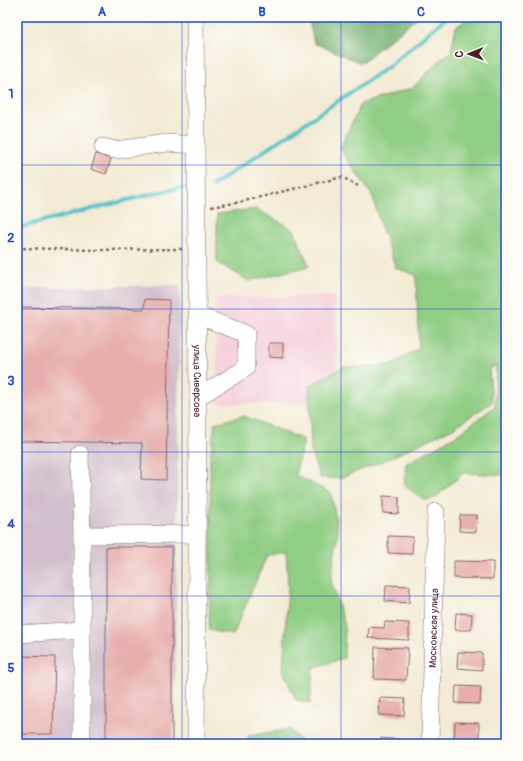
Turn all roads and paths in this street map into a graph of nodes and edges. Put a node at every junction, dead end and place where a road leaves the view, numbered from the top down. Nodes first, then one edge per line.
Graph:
1 (195, 17) edge
2 (196, 145) junction
3 (103, 147) dead end
4 (358, 186) dead end
5 (196, 210) junction
6 (17, 248) edge
7 (197, 248) junction
8 (197, 315) junction
9 (198, 397) junction
10 (80, 454) dead end
11 (436, 512) dead end
12 (197, 534) junction
13 (82, 535) junction
14 (82, 630) junction
15 (17, 634) edge
16 (82, 744) edge
17 (196, 744) edge
18 (430, 744) edge

1 - 2 street, улица Сиверсова
2 - 3 street
2 - 5 street, улица Сиверсова
4 - 5 path
5 - 7 street, улица Сиверсова
6 - 7 path
7 - 8 street, улица Сиверсова
8 - 9 street, улица Сиверсова
8 - 9 street
9 - 12 street, улица Сиверсова
10 - 13 street
11 - 18 street, Московская улица
12 - 13 street
12 - 17 street, улица Сиверсова
13 - 14 street
14 - 15 street
14 - 16 street

